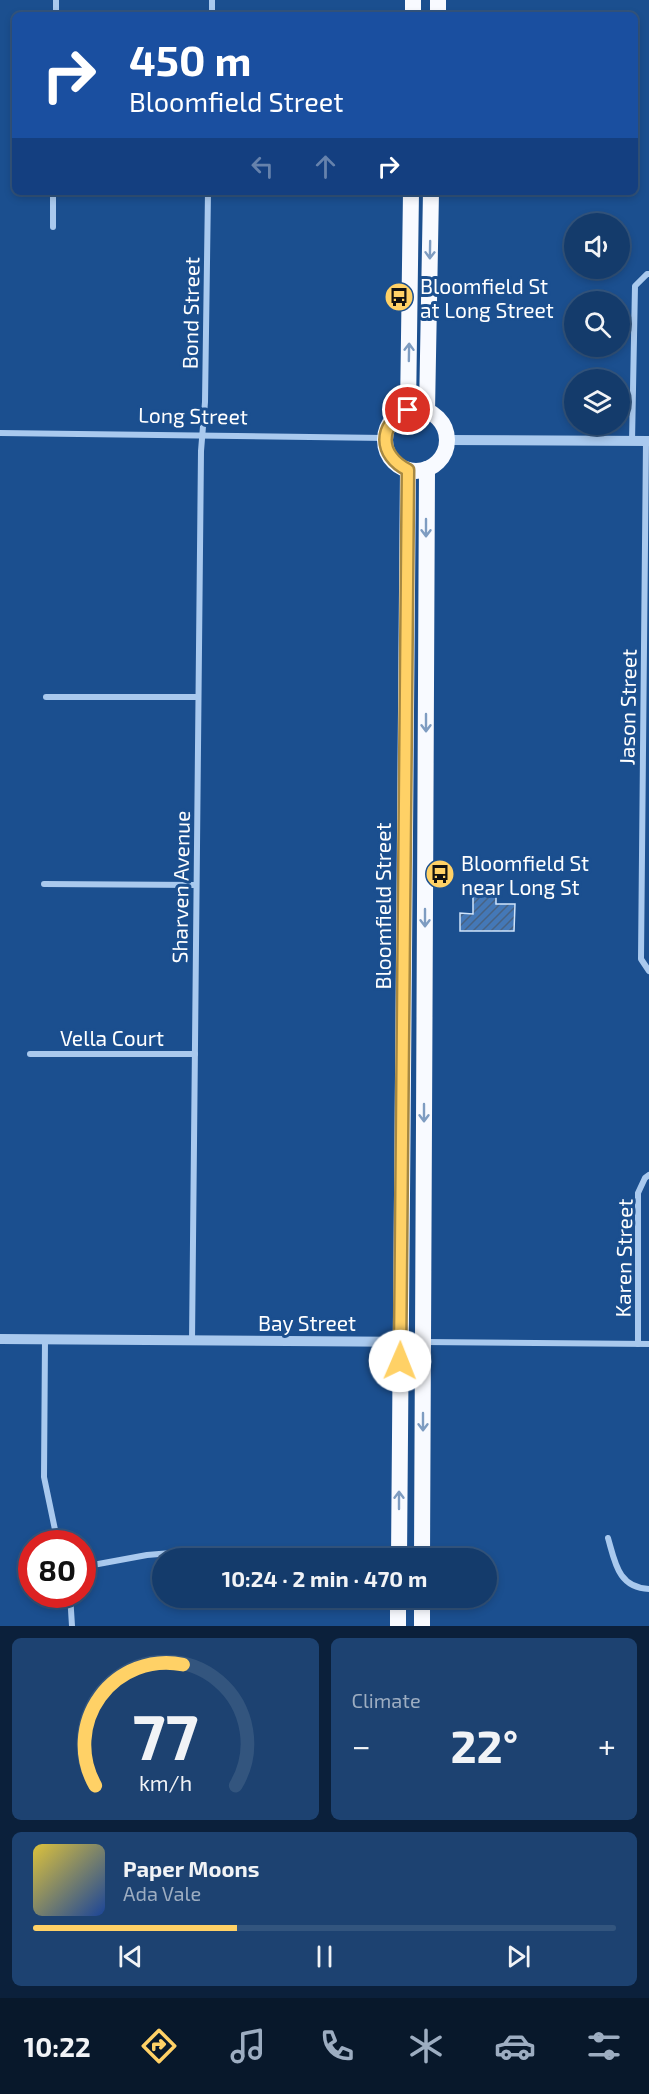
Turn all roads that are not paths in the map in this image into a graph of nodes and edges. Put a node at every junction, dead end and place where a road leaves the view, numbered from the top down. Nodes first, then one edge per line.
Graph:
1 (53, 195) edge
2 (208, 195) edge
3 (411, 195) edge
4 (431, 195) edge
5 (53, 227) dead end
6 (649, 274) edge
7 (408, 410) junction
8 (428, 411) junction
9 (0, 433) edge
10 (203, 435) junction
11 (385, 438) junction
12 (447, 440) junction
13 (632, 441) junction
14 (648, 441) edge
15 (427, 469) junction
16 (408, 470) junction
17 (46, 697) dead end
18 (198, 697) junction
19 (44, 884) dead end
20 (196, 885) junction
21 (649, 971) edge
22 (30, 1053) dead end
23 (195, 1054) junction
24 (649, 1175) edge
25 (0, 1339) edge
26 (45, 1340) junction
27 (192, 1341) junction
28 (400, 1342) junction
29 (423, 1342) junction
30 (638, 1344) junction
31 (649, 1344) edge
32 (55, 1530) edge
33 (608, 1538) dead end
34 (399, 1548) edge
35 (422, 1548) edge
36 (152, 1555) edge
37 (96, 1565) edge
38 (649, 1588) edge
39 (71, 1608) edge
40 (398, 1608) edge
41 (422, 1608) edge
42 (72, 1626) edge
43 (398, 1626) edge
44 (422, 1626) edge

1 - 5 street
2 - 10 street, Bond Street
7 -> 3 highway
4 -> 8 highway
6 - 13 street
7 - 8 highway
7 - 11 highway
8 - 12 highway
9 - 10 street, Long Street
10 - 11 street, Long Street
10 - 18 street, Sharven Avenue
11 - 16 highway
12 - 13 street
12 - 15 highway
13 - 14 street
14 - 21 street, Jason Street
15 - 16 highway
15 -> 29 highway, Bloomfield Street
16 - 28 highway, Bloomfield Street
17 - 18 street
18 - 20 street, Sharven Avenue
19 - 20 street
20 - 23 street, Sharven Avenue
22 - 23 street, Vella Court
23 - 27 street, Sharven Avenue
24 - 30 street, Karen Street
25 - 26 street, Bay Street
26 - 27 street, Bay Street
26 - 32 street
27 - 28 street, Bay Street
28 - 29 street, Bay Street
34 -> 28 highway, Bloomfield Street
29 - 30 street, Bay Street
29 -> 35 highway, Bloomfield Street
30 - 31 street, Bay Street
33 - 38 street
36 - 37 street
39 - 42 street
40 - 43 highway
41 - 44 highway

